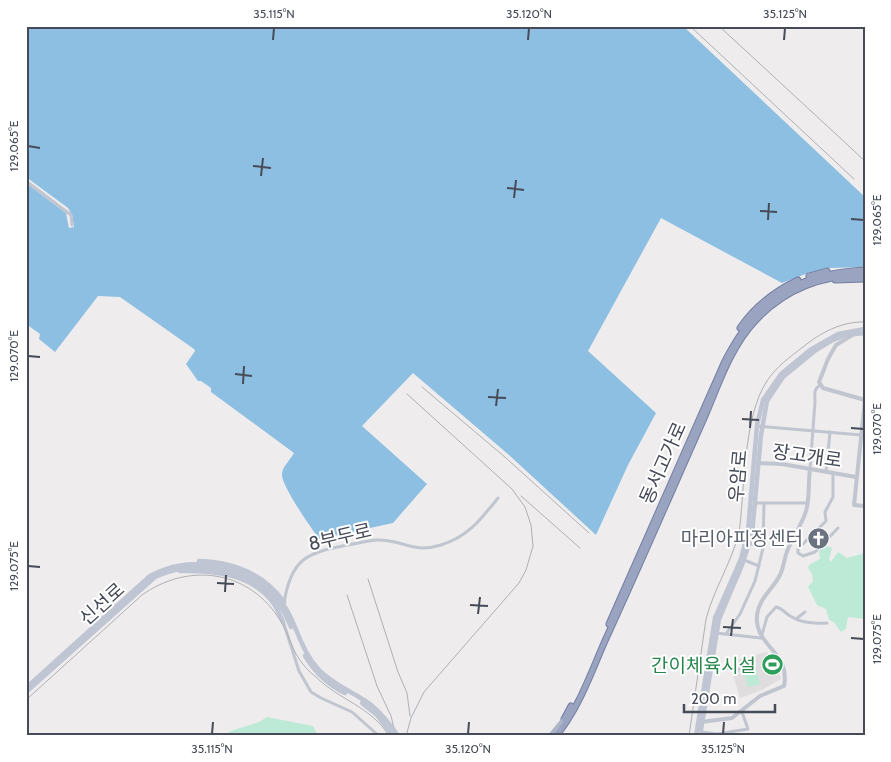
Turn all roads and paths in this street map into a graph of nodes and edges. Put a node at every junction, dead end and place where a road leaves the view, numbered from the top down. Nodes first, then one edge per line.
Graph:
1 (26, 181) edge
2 (72, 226) dead end
3 (865, 269) edge
4 (865, 274) edge
5 (865, 279) edge
6 (865, 331) edge
7 (854, 334) junction
8 (728, 363) junction
9 (820, 385) junction
10 (865, 400) edge
11 (760, 426) junction
12 (813, 431) junction
13 (830, 432) junction
14 (861, 435) junction
15 (756, 463) junction
16 (810, 469) junction
17 (826, 472) junction
18 (833, 474) junction
19 (856, 477) junction
20 (498, 498) dead end
21 (755, 502) junction
22 (764, 503) junction
23 (807, 503) junction
24 (865, 506) edge
25 (838, 528) dead end
26 (750, 543) junction
27 (764, 548) junction
28 (744, 560) junction
29 (759, 566) junction
30 (210, 567) junction
31 (162, 572) junction
32 (268, 598) junction
33 (284, 600) junction
34 (805, 612) dead end
35 (795, 619) junction
36 (283, 622) junction
37 (827, 623) dead end
38 (713, 633) junction
39 (726, 634) junction
40 (761, 638) junction
41 (710, 668) junction
42 (739, 669) dead end
43 (26, 688) edge
44 (26, 692) edge
45 (742, 712) junction
46 (564, 719) joint
47 (700, 722) junction
48 (699, 735) edge
49 (379, 736) edge
50 (393, 736) edge
51 (398, 736) edge
52 (550, 736) edge
53 (556, 736) edge

1 - 2 street
3 - 46 highway, 동서고가로
4 - 8 highway, 동서고가로
5 - 8 highway
6 - 7 main road, 우암로
6 - 11 main road, 우암로
7 - 9 street
7 - 11 main road, 우암로
8 - 53 highway, 동서고가로
9 - 10 street
9 - 12 street
10 - 14 street, 장고개로
11 - 12 street
11 - 15 main road, 우암로
12 - 13 street
12 - 16 street
13 - 14 street
13 - 17 street
14 - 19 street, 장고개로
15 - 16 street, 장고개로
15 - 21 main road, 우암로
15 - 38 main road, 우암로
16 - 17 street, 장고개로
16 - 23 street
17 - 18 street, 장고개로
18 - 19 street, 장고개로
18 - 25 street
19 - 24 street, 장고개로
20 - 33 street, 8부두로
21 - 22 street
21 - 26 main road, 우암로
22 - 23 street
22 - 27 street
23 - 40 street
26 - 27 street
26 - 28 main road, 우암로
27 - 29 street
28 - 29 street
28 - 38 main road, 우암로
29 - 39 street
30 - 31 main road, 신선로
30 - 50 main road, bridge
30 - 51 main road, bridge
31 - 32 main road
31 - 33 main road
31 - 43 main road, 신선로
31 - 44 main road, 신선로
32 - 33 main road
32 - 36 main road
33 - 36 street, 8부두로
34 - 35 street
35 - 37 street
35 - 40 street
36 - 49 street, 8부두로
38 - 39 street
38 - 41 main road, 우암로
38 - 47 main road, 우암로
39 - 40 street
40 - 45 street
41 - 42 street
41 - 47 main road, 우암로
45 - 47 street
45 - 48 street
46 - 52 main road, 동서고가로
47 - 48 main road, 우암로

